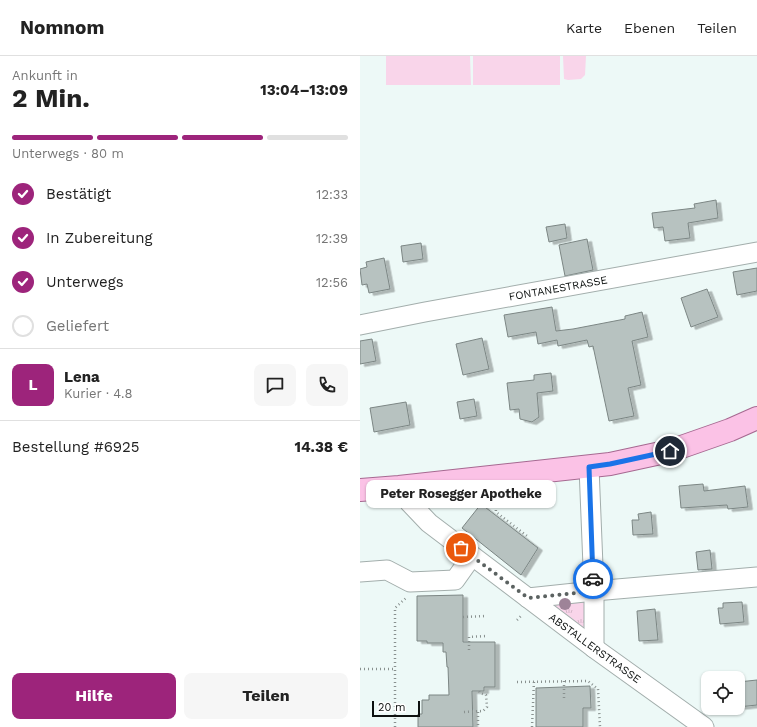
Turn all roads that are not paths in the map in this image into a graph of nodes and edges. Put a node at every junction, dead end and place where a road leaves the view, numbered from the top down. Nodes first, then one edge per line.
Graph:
1 (757, 252) edge
2 (360, 325) edge
3 (757, 418) edge
4 (589, 467) junction
5 (399, 487) junction
6 (360, 490) edge
7 (472, 556) junction
8 (360, 572) edge
9 (757, 577) edge
10 (594, 591) junction
11 (528, 598) junction
12 (594, 648) junction
13 (704, 727) edge

1 - 2 street, FONTANESTRASSE
3 - 4 main road
4 - 5 main road
4 - 10 street
5 - 6 main road
5 - 7 street, ABSTALLERSTRASSE
7 - 8 street
7 - 11 street, ABSTALLERSTRASSE
9 - 10 street
10 - 11 street
10 - 12 street
11 - 12 street, ABSTALLERSTRASSE
12 - 13 street, ABSTALLERSTRASSE

